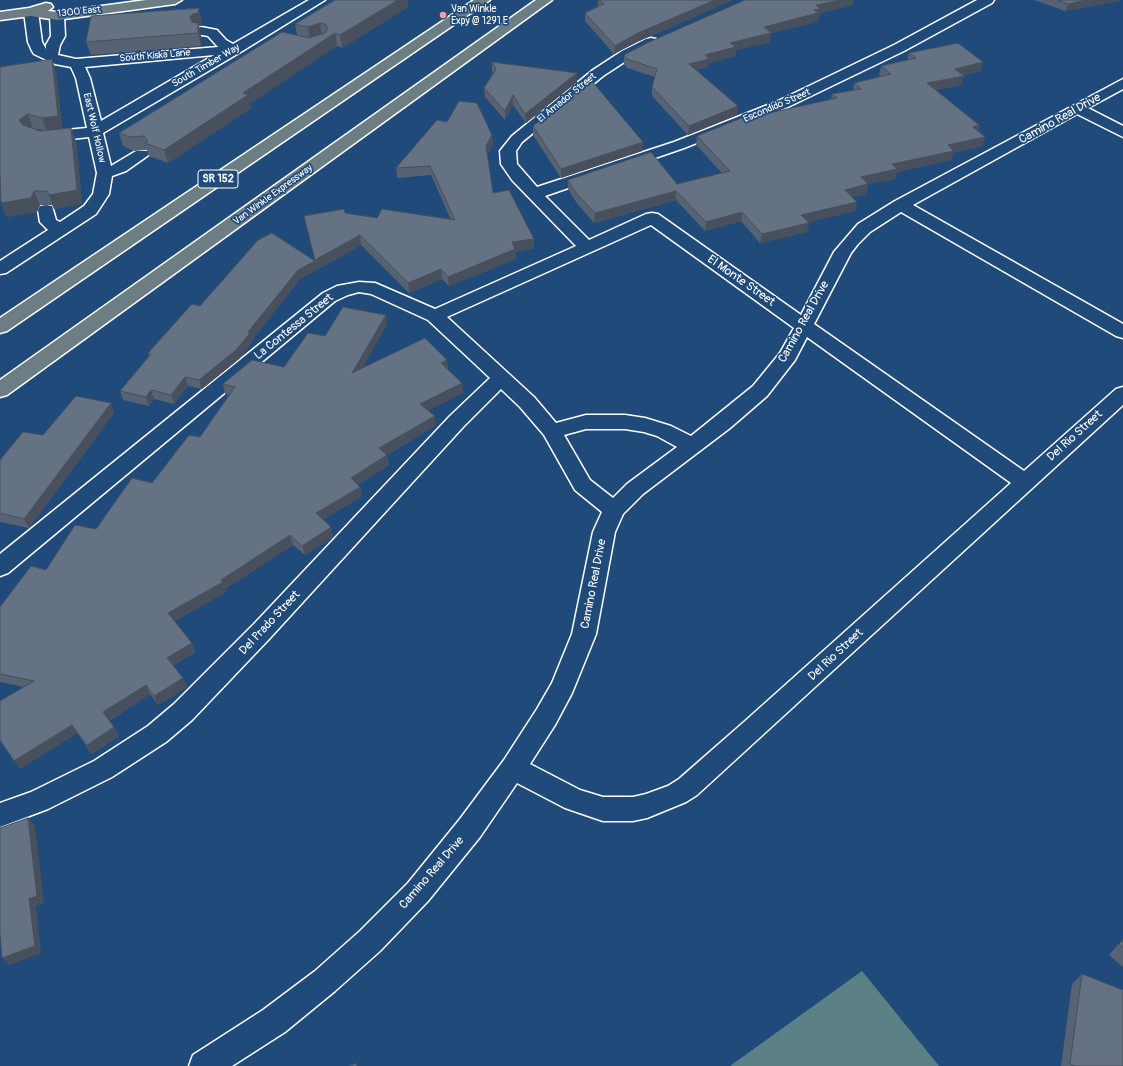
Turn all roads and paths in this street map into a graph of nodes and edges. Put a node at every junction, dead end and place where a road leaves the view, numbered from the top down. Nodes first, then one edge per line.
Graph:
1 (88, 0) edge
2 (175, 0) edge
3 (318, 0) edge
4 (483, 0) edge
5 (545, 0) edge
6 (987, 0) edge
7 (31, 12) junction
8 (0, 16) edge
9 (57, 16) junction
10 (201, 31) dead end
11 (264, 32) junction
12 (664, 36) edge
13 (283, 38) edge
14 (234, 50) junction
15 (47, 55) junction
16 (76, 63) junction
17 (1123, 83) edge
18 (1078, 108) junction
19 (95, 131) junction
20 (1123, 132) edge
21 (34, 134) edge
22 (142, 154) edge
23 (105, 173) junction
24 (534, 194) junction
25 (901, 206) junction
26 (46, 210) edge
27 (59, 230) junction
28 (587, 248) junction
29 (0, 269) edge
30 (435, 316) junction
31 (803, 325) junction
32 (0, 327) edge
33 (1123, 332) edge
34 (501, 378) junction
35 (0, 390) edge
36 (1123, 394) edge
37 (552, 431) junction
38 (693, 446) junction
39 (1024, 482) junction
40 (614, 510) junction
41 (0, 567) edge
42 (513, 768) junction
43 (0, 815) edge
44 (204, 1066) edge

1 - 7 main road, 1300 East
2 - 9 main road, 1300 East
3 - 11 street, South Timber Way
4 - 32 main road, SR 152
5 - 35 main road, Van Winkle Expressway
6 - 24 street, Escondido Street
7 - 8 main road, 1300 East
7 - 9 main road, 1300 East
7 - 15 street
9 - 15 street
10 - 14 street
11 - 13 street
11 - 14 street, South Timber Way
12 - 24 street, El Amador Street
14 - 16 street, South Kiska Lane
14 - 19 street, South Timber Way
15 - 16 street
16 - 19 street, East Wolf Hollow
17 - 18 street, Camino Real Drive
18 - 20 street
18 - 25 street, Camino Real Drive
19 - 21 street
19 - 23 street, East Wolf Hollow
22 - 23 street
23 - 27 street, East Wolf Hollow
24 - 28 street, El Amador Street
25 - 31 street, Camino Real Drive
25 - 33 street
26 - 27 street
27 - 29 street, East Wolf Hollow
28 - 30 street, El Monte Street
28 - 31 street, El Monte Street
30 - 34 street, La Contessa Street
30 - 41 street, La Contessa Street
31 - 38 street, Camino Real Drive
31 - 39 street, El Monte Street
34 - 37 street, La Contessa Street
34 - 43 street, Del Prado Street
36 - 39 street, Del Rio Street
37 - 38 street
37 - 40 street, La Contessa Street
38 - 40 street, Camino Real Drive
39 - 42 street, Del Rio Street
40 - 42 street, Camino Real Drive
42 - 44 street, Camino Real Drive

